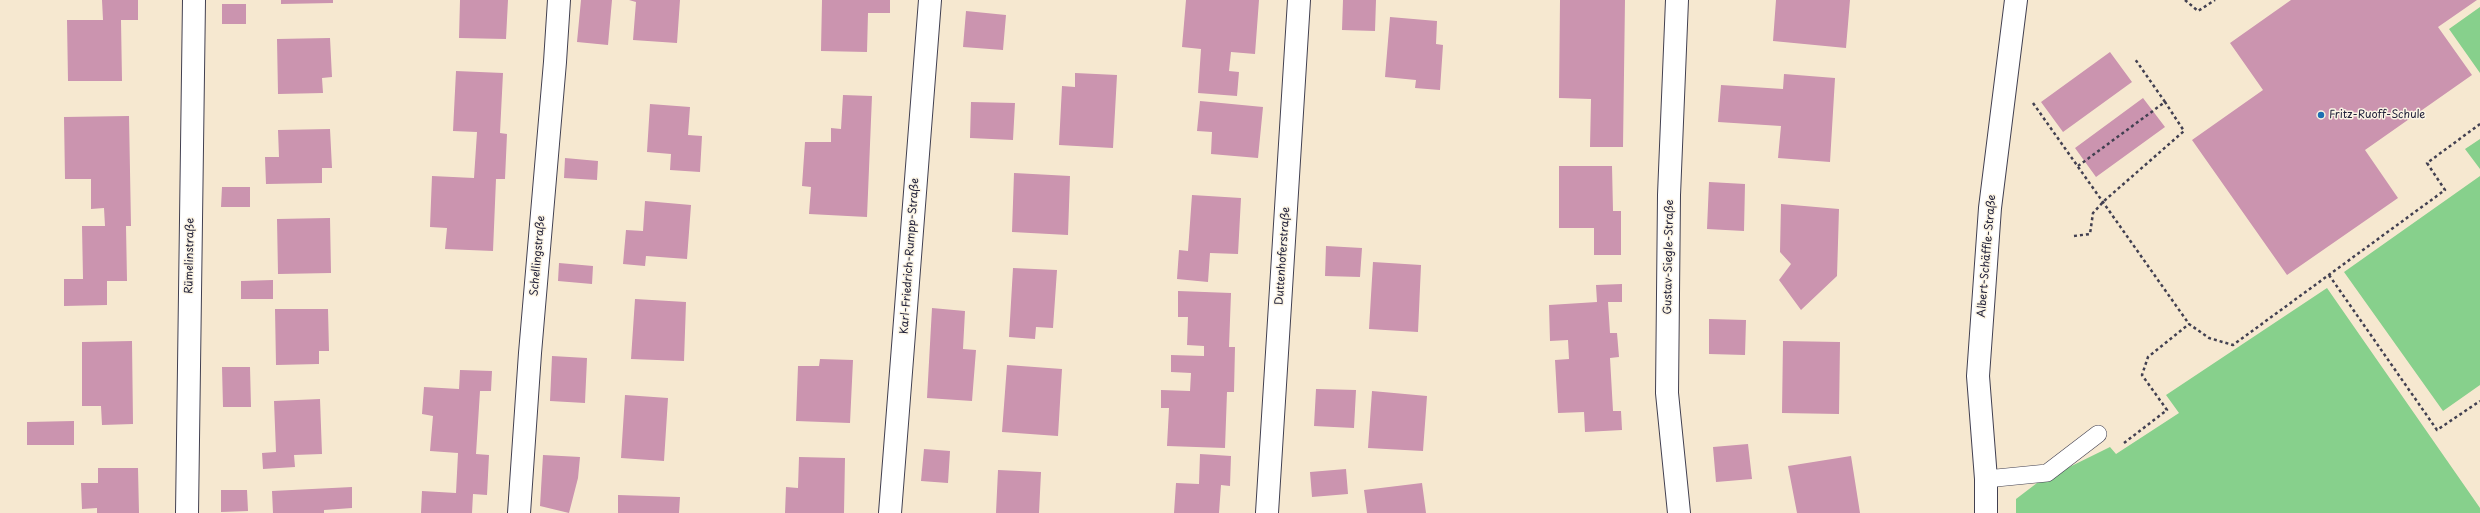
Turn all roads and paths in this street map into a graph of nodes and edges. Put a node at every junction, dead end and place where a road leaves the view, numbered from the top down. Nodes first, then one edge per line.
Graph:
1 (194, 0) edge
2 (558, 0) edge
3 (930, 0) edge
4 (1300, 0) edge
5 (1677, 0) edge
6 (2016, 0) edge
7 (2185, 0) edge
8 (2215, 0) edge
9 (2135, 59) dead end
10 (2030, 100) dead end
11 (2166, 102) junction
12 (2480, 124) edge
13 (2078, 166) junction
14 (2104, 201) junction
15 (2074, 236) dead end
16 (2329, 275) junction
17 (2189, 324) junction
18 (2480, 400) edge
19 (2098, 434) joint
20 (1986, 479) junction
21 (187, 513) edge
22 (519, 513) edge
23 (890, 513) edge
24 (1267, 513) edge
25 (1679, 513) edge
26 (1986, 513) edge

1 - 21 street, Rümelinstraße
2 - 22 street, Schellingstraße
3 - 23 street, Karl-Friedrich-Rumpp-Straße
4 - 24 street, Duttenhoferstraße
5 - 25 street, Gustav-Siegle-Straße
6 - 20 street, Albert-Schäffle-Straße
7 - 8 path
9 - 11 path
10 - 13 path
11 - 13 path
11 - 14 path
12 - 16 path
13 - 14 path
14 - 15 path
14 - 17 path
16 - 17 path
16 - 18 path
17 - 19 path
19 - 20 lane
20 - 26 street, Albert-Schäffle-Straße

